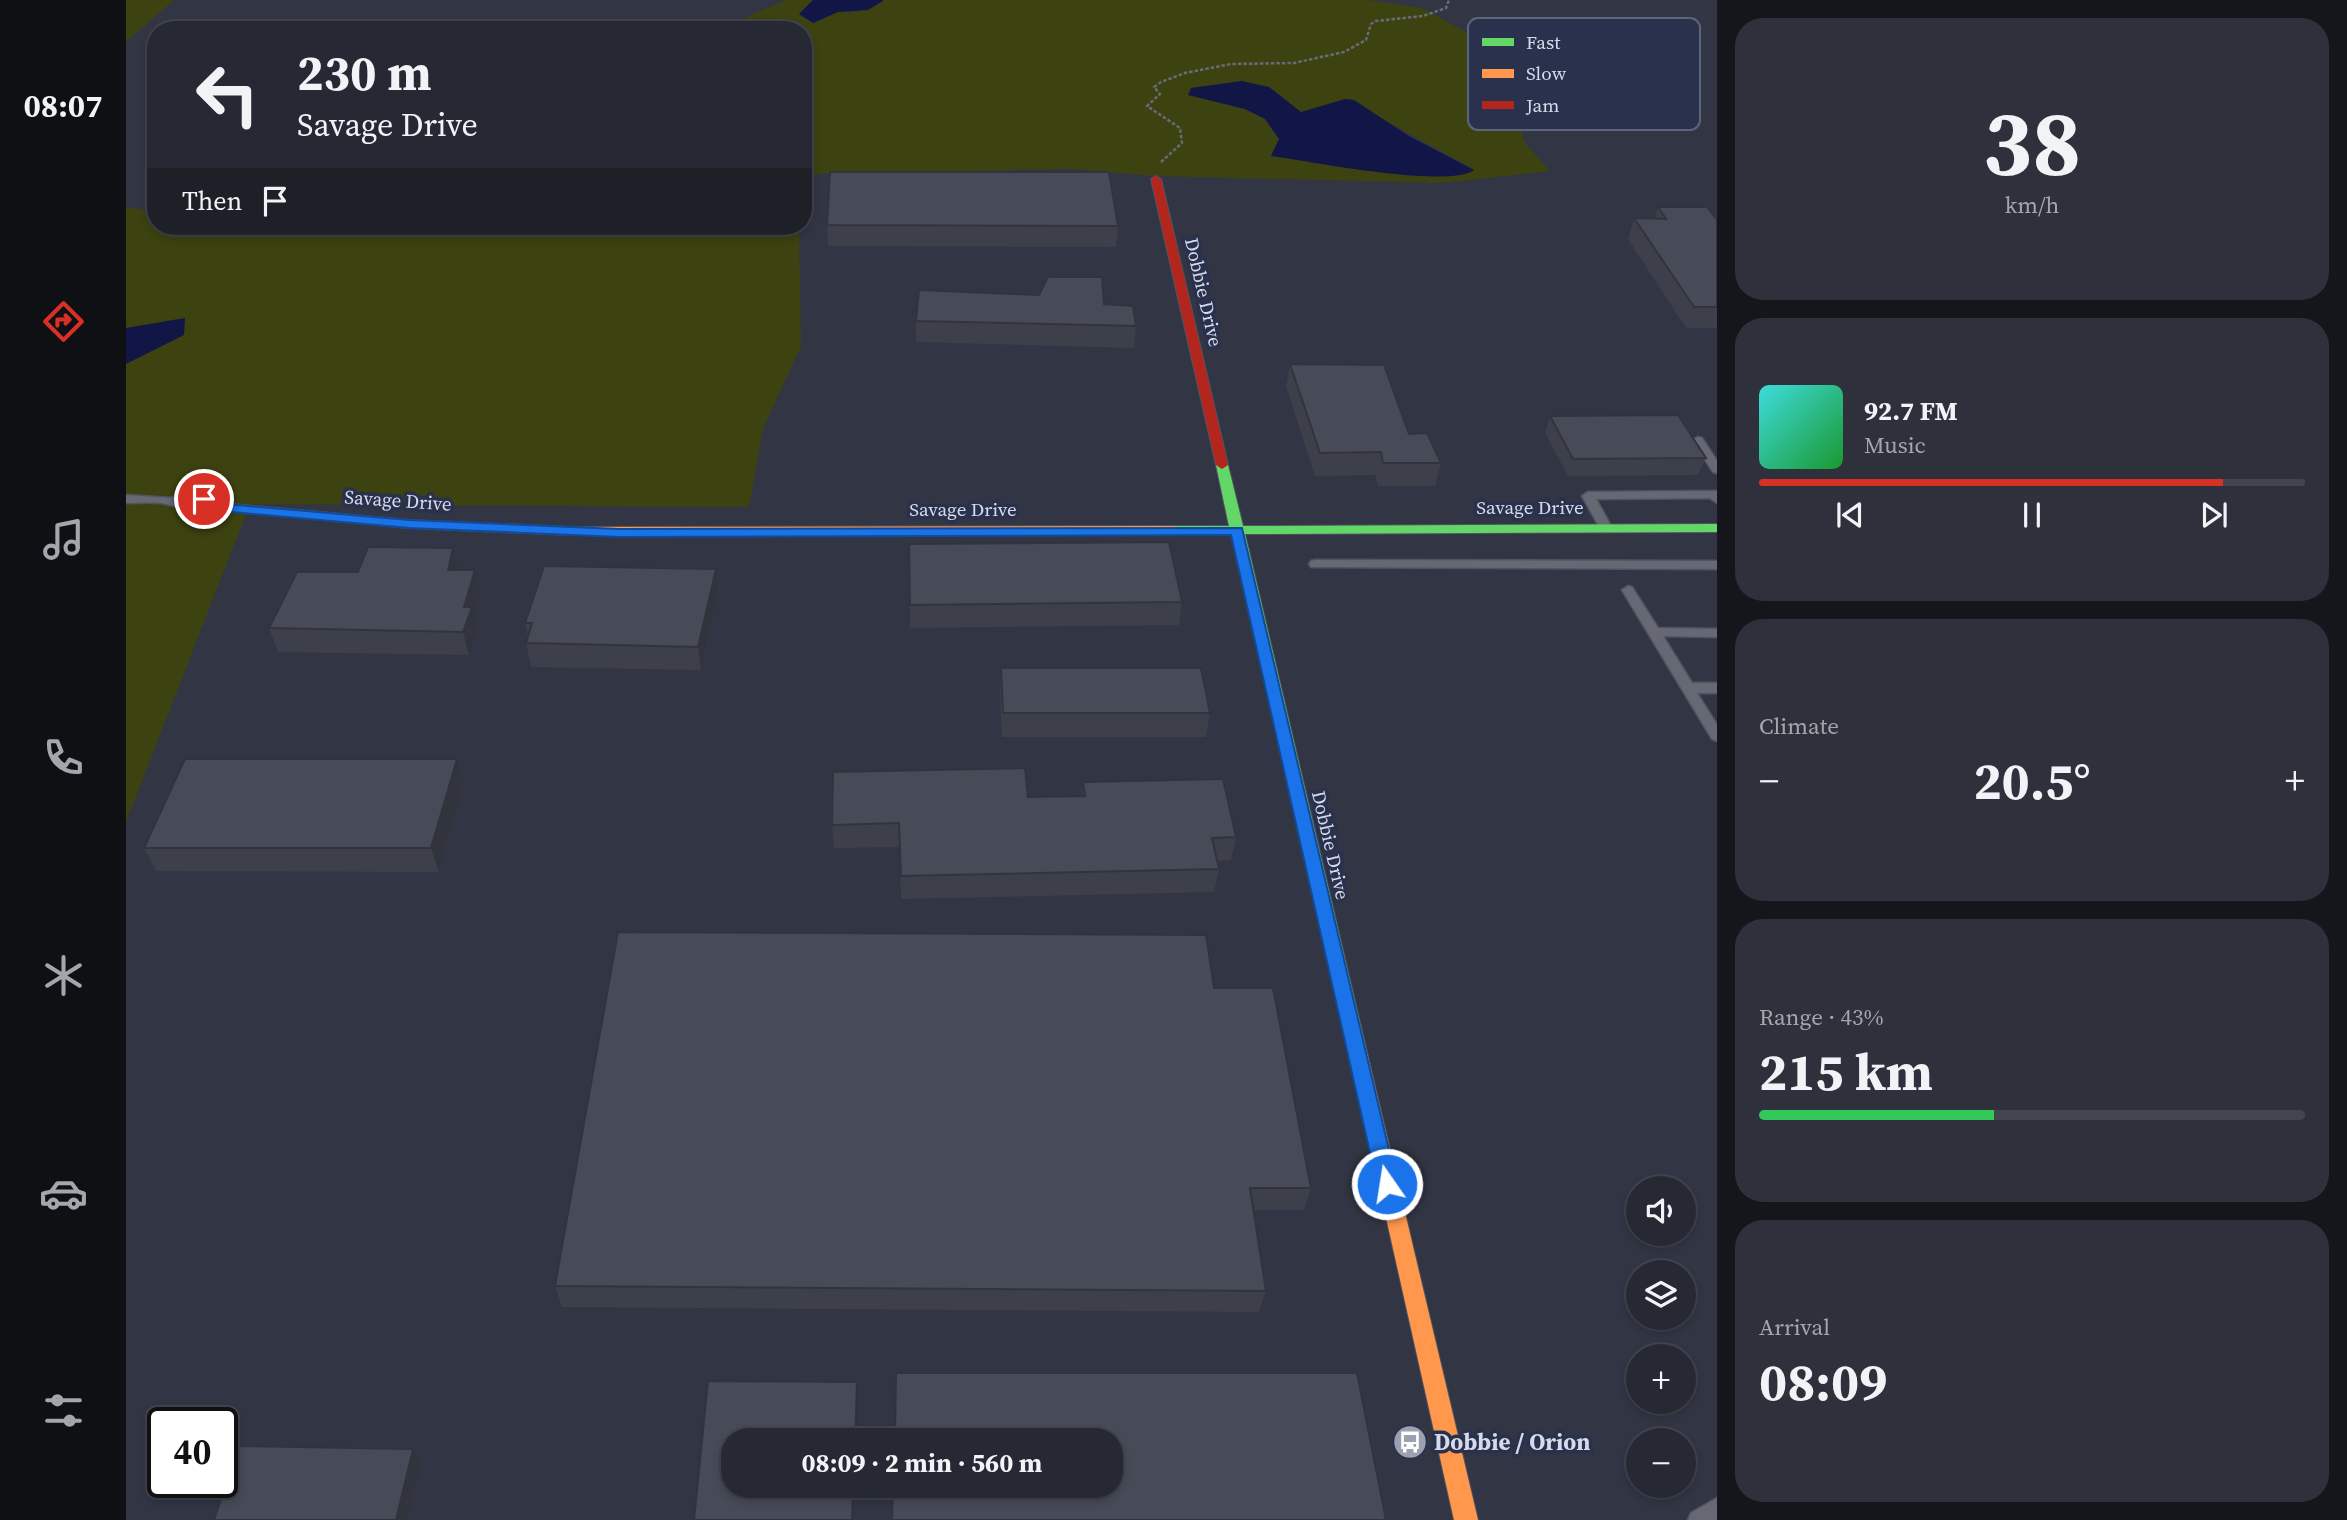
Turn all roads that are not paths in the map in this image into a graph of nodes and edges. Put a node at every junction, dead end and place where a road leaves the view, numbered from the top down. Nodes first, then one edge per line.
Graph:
1 (1156, 179) road end
2 (1698, 440) edge
3 (1717, 470) edge
4 (1716, 495) edge
5 (126, 499) edge
6 (210, 506) joint
7 (1606, 528) junction
8 (1717, 528) edge
9 (1237, 530) junction
10 (1315, 564) dead end
11 (1717, 565) edge
12 (1628, 590) dead end
13 (1655, 632) junction
14 (1717, 633) edge
15 (1688, 688) junction
16 (1717, 688) edge
17 (1717, 735) edge
18 (1717, 1508) edge
19 (1466, 1520) edge
20 (1698, 1520) edge

1 - 9 street, Dobbie Drive
2 - 3 lane
4 - 7 lane
5 - 6 lane, Savage Drive
6 - 9 street, Savage Drive
7 - 8 street, Savage Drive
7 - 9 street, Savage Drive
9 - 19 street, Dobbie Drive
10 - 11 lane
12 - 13 lane
13 - 14 lane
13 - 15 lane
15 - 16 lane
15 - 17 lane
18 - 20 lane

